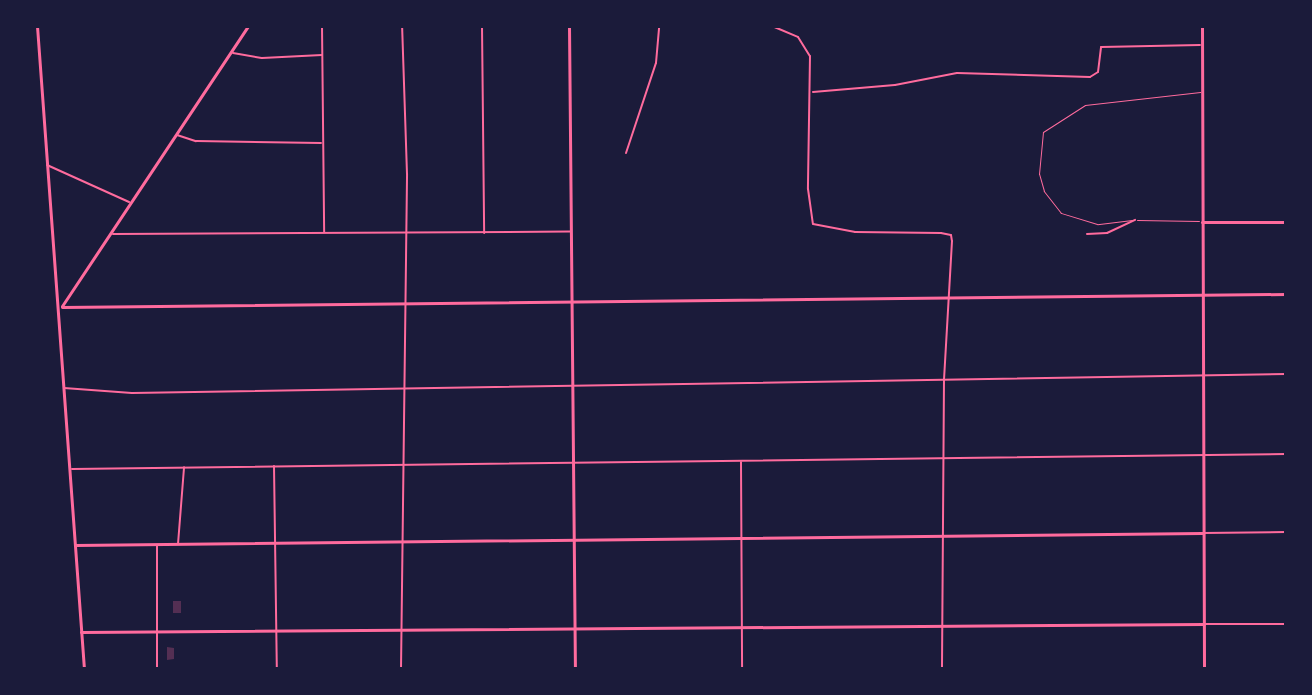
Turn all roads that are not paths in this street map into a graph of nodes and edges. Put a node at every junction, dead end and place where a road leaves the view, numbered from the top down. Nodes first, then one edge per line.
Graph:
1 (37, 26) edge
2 (248, 26) edge
3 (322, 26) edge
4 (402, 26) edge
5 (482, 26) edge
6 (569, 26) edge
7 (659, 26) edge
8 (772, 26) edge
9 (1202, 26) edge
10 (1202, 45) junction
11 (230, 52) junction
12 (323, 55) junction
13 (811, 92) junction
14 (1202, 92) junction
15 (175, 134) junction
16 (322, 143) junction
17 (626, 153) dead end
18 (46, 165) junction
19 (129, 202) junction
20 (1135, 220) junction
21 (1202, 222) junction
22 (1286, 222) edge
23 (571, 232) junction
24 (404, 233) junction
25 (109, 234) junction
26 (324, 234) junction
27 (484, 234) junction
28 (1087, 234) dead end
29 (1200, 294) junction
30 (1286, 294) edge
31 (947, 298) junction
32 (573, 304) junction
33 (404, 306) junction
34 (60, 309) junction
35 (1202, 374) junction
36 (1286, 374) edge
37 (944, 379) junction
38 (572, 385) junction
39 (402, 387) junction
40 (62, 388) junction
41 (1286, 454) edge
42 (1201, 456) junction
43 (944, 458) junction
44 (741, 460) junction
45 (401, 463) junction
46 (573, 463) junction
47 (274, 465) junction
48 (184, 467) junction
49 (69, 469) junction
50 (1286, 532) edge
51 (1202, 533) junction
52 (944, 538) junction
53 (744, 541) junction
54 (402, 542) junction
55 (574, 542) junction
56 (75, 545) junction
57 (157, 545) junction
58 (178, 545) junction
59 (275, 545) junction
60 (1204, 624) junction
61 (1286, 624) edge
62 (942, 626) junction
63 (741, 627) junction
64 (575, 628) junction
65 (401, 629) junction
66 (276, 630) junction
67 (158, 631) junction
68 (81, 632) junction
69 (84, 669) edge
70 (157, 669) edge
71 (277, 669) edge
72 (401, 669) edge
73 (575, 669) edge
74 (742, 669) edge
75 (942, 669) edge
76 (1204, 669) edge

1 - 18 street
2 - 11 street
3 - 12 street
4 - 24 street
5 - 27 street
6 - 23 street
7 - 17 street
8 - 13 street
9 - 10 street
10 - 13 street
10 - 14 street
11 - 12 street
11 - 15 street
12 - 16 street
13 - 31 street
14 - 20 lane
14 - 21 street
15 - 16 street
15 - 19 street
16 - 26 street
18 - 19 street
18 - 34 street
19 - 25 street
20 - 21 lane
20 - 28 street
21 - 22 street
21 - 29 street
23 - 27 street
23 - 32 street
24 - 26 street
24 - 27 street
24 - 33 street
25 - 26 street
25 - 34 street
29 - 30 street
29 - 31 street
29 - 35 street
31 - 32 street
31 - 37 street
32 - 33 street
32 - 38 street
33 - 34 street
33 - 39 street
34 - 40 street
35 - 36 street
35 - 37 street
35 - 42 street
37 - 38 street
37 - 43 street
38 - 39 street
38 - 46 street
39 - 40 street
39 - 45 street
40 - 49 street
41 - 42 street
42 - 43 street
42 - 51 street
43 - 44 street
43 - 52 street
44 - 46 street
44 - 53 street
45 - 46 street
45 - 47 street
45 - 54 street
46 - 55 street
47 - 48 street
47 - 59 street
48 - 49 street
48 - 58 street
49 - 56 street
50 - 51 street
51 - 52 street
51 - 60 street
52 - 53 street
52 - 62 street
53 - 55 street
53 - 63 street
54 - 55 street
54 - 59 street
54 - 65 street
55 - 64 street
56 - 57 street
56 - 68 street
57 - 58 street
57 - 67 street
58 - 59 street
59 - 66 street
60 - 61 street
60 - 62 street
60 - 76 street
62 - 63 street
62 - 75 street
63 - 64 street
63 - 74 street
64 - 65 street
64 - 73 street
65 - 66 street
65 - 72 street
66 - 67 street
66 - 71 street
67 - 68 street
67 - 70 street
68 - 69 street

